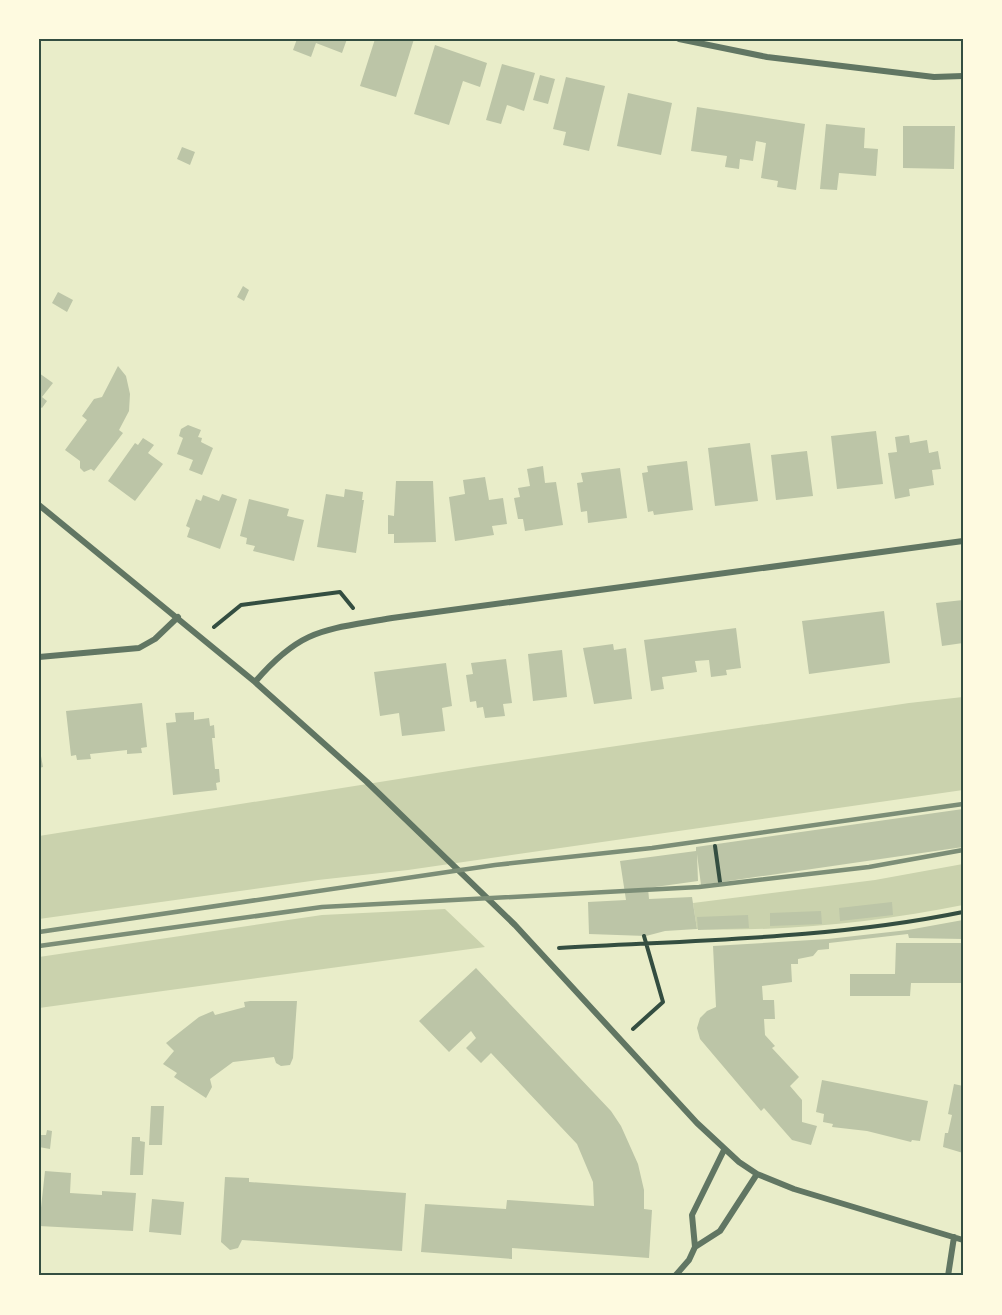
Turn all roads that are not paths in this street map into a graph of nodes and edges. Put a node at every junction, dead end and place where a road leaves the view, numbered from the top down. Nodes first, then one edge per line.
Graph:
1 (679, 39) edge
2 (963, 76) edge
3 (39, 505) edge
4 (963, 541) edge
5 (178, 617) junction
6 (39, 657) edge
7 (255, 682) junction
8 (724, 1150) junction
9 (757, 1174) junction
10 (954, 1237) junction
11 (963, 1240) edge
12 (695, 1247) junction
13 (675, 1276) edge
14 (948, 1276) edge

1 - 2 street
3 - 5 street
4 - 7 street
5 - 6 street
5 - 7 street
7 - 8 street
8 - 9 street
8 - 12 street
9 - 10 street
9 - 12 street
10 - 11 street
10 - 14 street
12 - 13 street

